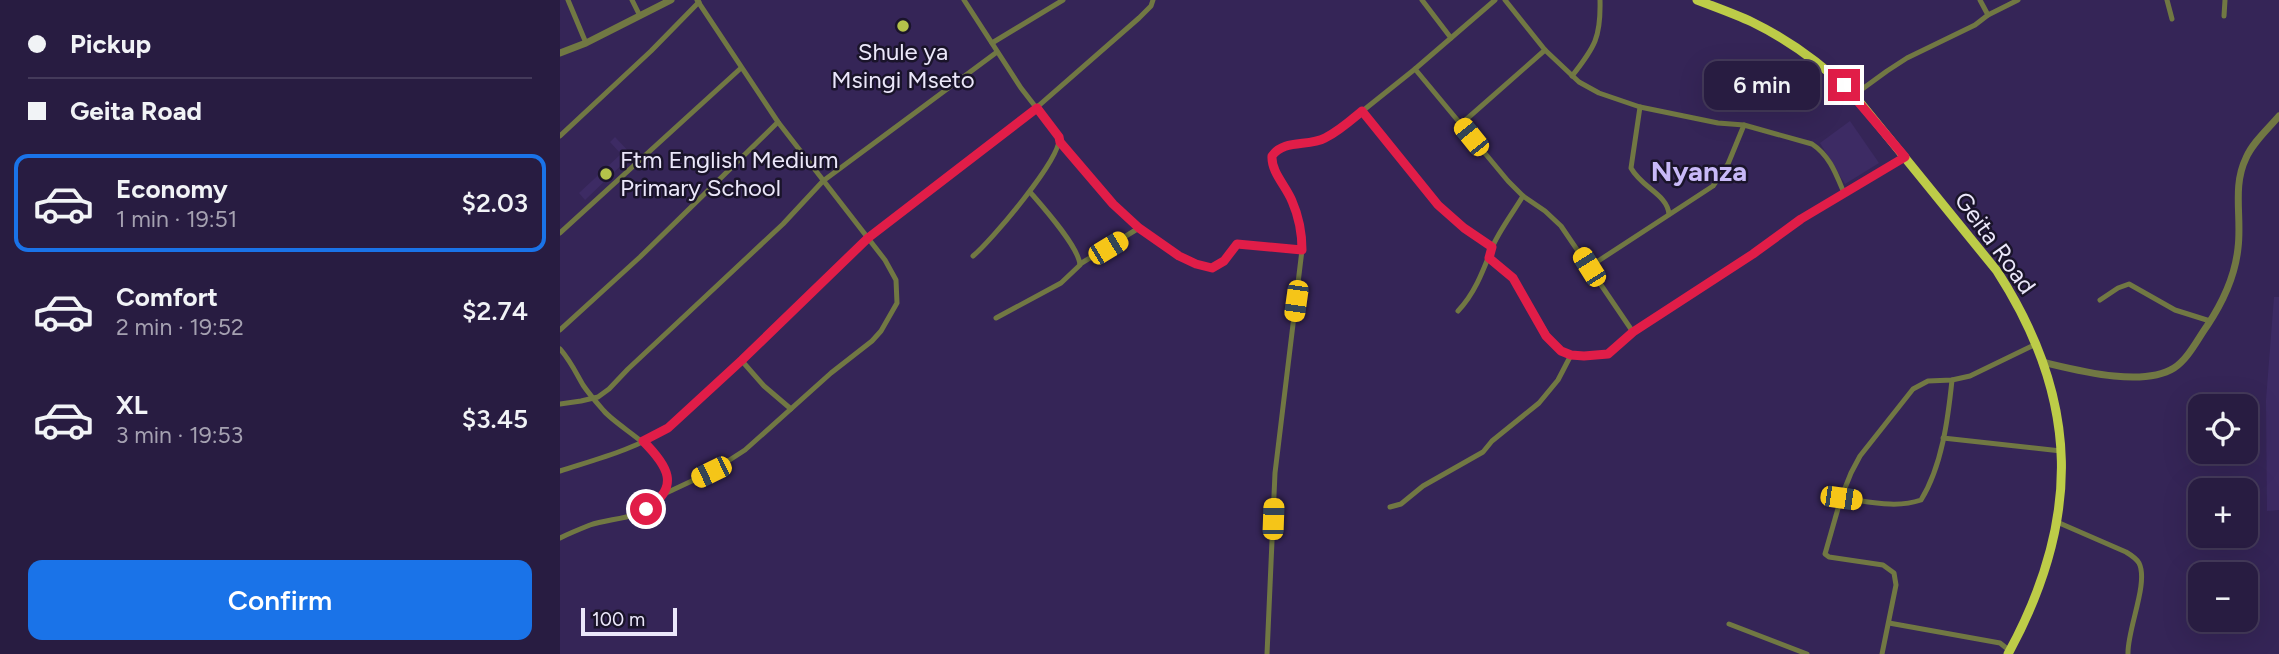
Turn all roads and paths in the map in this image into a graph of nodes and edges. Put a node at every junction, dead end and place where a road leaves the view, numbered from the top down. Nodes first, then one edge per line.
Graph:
1 (568, 0) edge
2 (632, 0) edge
3 (671, 0) edge
4 (964, 0) edge
5 (1063, 0) edge
6 (1153, 0) edge
7 (1422, 0) edge
8 (1495, 0) edge
9 (1505, 0) edge
10 (1600, 0) edge
11 (1696, 0) edge
12 (1980, 0) edge
13 (2018, 0) edge
14 (2167, 0) edge
15 (2225, 0) edge
16 (698, 1) edge
17 (1988, 15) junction
18 (640, 16) junction
19 (2224, 16) dead end
20 (2172, 19) dead end
21 (1451, 38) junction
22 (586, 43) junction
23 (992, 43) junction
24 (1545, 50) junction
25 (997, 52) junction
26 (560, 53) edge
27 (741, 68) junction
28 (1415, 69) junction
29 (1572, 76) junction
30 (1854, 95) junction
31 (1640, 107) junction
32 (1037, 108) junction
33 (1362, 111) junction
34 (2279, 116) edge
35 (778, 122) junction
36 (1461, 124) junction
37 (1744, 125) junction
38 (560, 136) edge
39 (1060, 142) junction
40 (1905, 157) junction
41 (823, 181) junction
42 (1030, 192) junction
43 (1844, 193) junction
44 (1523, 196) junction
45 (1670, 214) junction
46 (1139, 228) junction
47 (560, 233) edge
48 (868, 238) junction
49 (1492, 247) junction
50 (1302, 250) junction
51 (973, 256) dead end
52 (1489, 258) junction
53 (1080, 264) junction
54 (1589, 267) junction
55 (2100, 300) dead end
56 (1458, 311) dead end
57 (996, 318) dead end
58 (2210, 321) junction
59 (560, 330) edge
60 (1633, 332) junction
61 (2036, 344) junction
62 (560, 349) edge
63 (1571, 355) junction
64 (742, 360) junction
65 (2042, 362) junction
66 (1952, 380) junction
67 (594, 398) junction
68 (560, 404) edge
69 (791, 409) junction
70 (1943, 438) junction
71 (643, 441) junction
72 (2061, 452) junction
73 (560, 471) edge
74 (664, 494) junction
75 (1841, 498) junction
76 (1390, 507) dead end
77 (2057, 522) junction
78 (560, 538) edge
79 (1889, 623) junction
80 (1729, 624) dead end
81 (2009, 652) edge
82 (1267, 654) edge
83 (1807, 654) edge
84 (1882, 654) edge
85 (2128, 654) edge

1 - 22 street
2 - 18 street
3 - 18 street
4 - 23 street
5 - 23 street
6 - 32 street
7 - 21 street
8 - 21 street
9 - 24 street
10 - 29 street
11 - 30 highway, Geita Road
12 - 17 street
13 - 17 street
14 - 20 street
15 - 19 street
16 - 27 street
16 - 38 street
17 - 30 street
18 - 22 street
21 - 28 street
22 - 26 street
23 - 25 street
24 - 29 street
24 - 36 street
25 - 32 street
25 - 41 street
27 - 35 street
27 - 47 street
28 - 33 street
28 - 36 street
29 - 31 street
30 - 40 highway, Geita Road
31 - 37 street
31 - 45 street
32 - 39 street
32 - 48 street
33 - 49 street
33 - 50 street
34 - 58 street
35 - 41 street
35 - 59 street
36 - 44 street
37 - 43 street
37 - 45 street
39 - 42 street
39 - 46 street
40 - 43 street
40 - 61 highway, Geita Road
41 - 48 street
41 - 67 street
42 - 51 street
42 - 53 street
43 - 60 street
44 - 49 street
44 - 54 street
45 - 54 street
46 - 50 street
46 - 53 street
48 - 64 street
48 - 69 street
49 - 52 street
50 - 82 street
52 - 56 street
52 - 63 street
53 - 57 street
54 - 60 street
55 - 58 street
58 - 65 street
60 - 63 street
61 - 65 highway, Geita Road
61 - 66 street
62 - 67 street
63 - 76 street
64 - 69 street
64 - 71 street
65 - 72 highway, Geita Road
66 - 70 street
66 - 75 street
67 - 68 street
67 - 71 street
69 - 74 street
70 - 72 street
70 - 75 street
71 - 73 street
71 - 74 street
72 - 77 highway, Geita Road
74 - 78 street
75 - 79 street
77 - 81 highway, Geita Road
77 - 85 street
79 - 81 street
79 - 84 street
80 - 83 street

